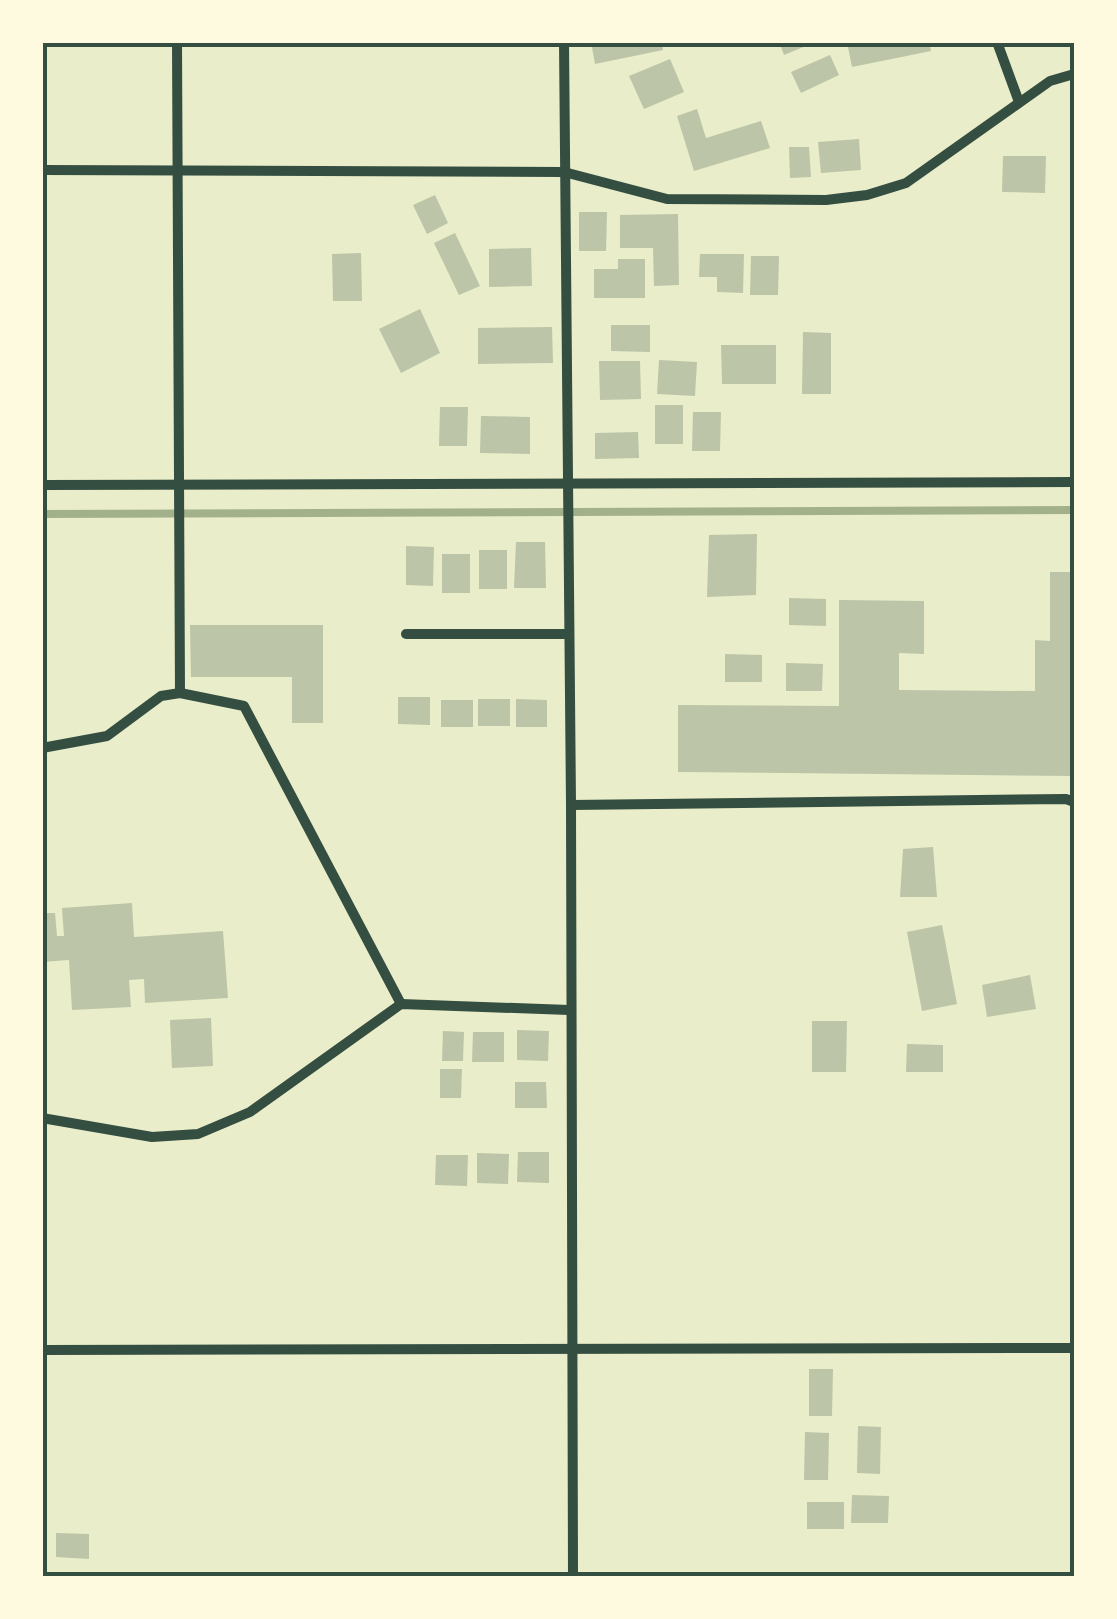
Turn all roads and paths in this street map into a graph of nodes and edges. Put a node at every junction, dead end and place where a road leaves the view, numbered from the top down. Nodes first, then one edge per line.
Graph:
1 (177, 42) edge
2 (564, 42) edge
3 (997, 42) edge
4 (1074, 74) edge
5 (1019, 102) junction
6 (42, 170) edge
7 (177, 171) junction
8 (564, 172) junction
9 (567, 481) junction
10 (1074, 482) edge
11 (42, 484) edge
12 (178, 485) junction
13 (406, 634) dead end
14 (569, 634) junction
15 (180, 694) junction
16 (42, 748) edge
17 (1074, 802) edge
18 (571, 805) junction
19 (401, 1004) junction
20 (569, 1010) junction
21 (42, 1118) edge
22 (1074, 1348) edge
23 (572, 1349) junction
24 (42, 1350) edge
25 (572, 1576) edge

1 - 7 street
2 - 8 street
3 - 5 street
4 - 5 street
5 - 8 street
6 - 7 street
7 - 8 street
7 - 12 street
8 - 9 street
9 - 10 street
9 - 12 street
9 - 14 street
11 - 12 street
12 - 15 street
13 - 14 street
14 - 18 street
15 - 16 street
15 - 19 street
17 - 18 street
18 - 20 street
19 - 20 street
19 - 21 street
20 - 23 street
22 - 23 street
23 - 24 street
23 - 25 street

